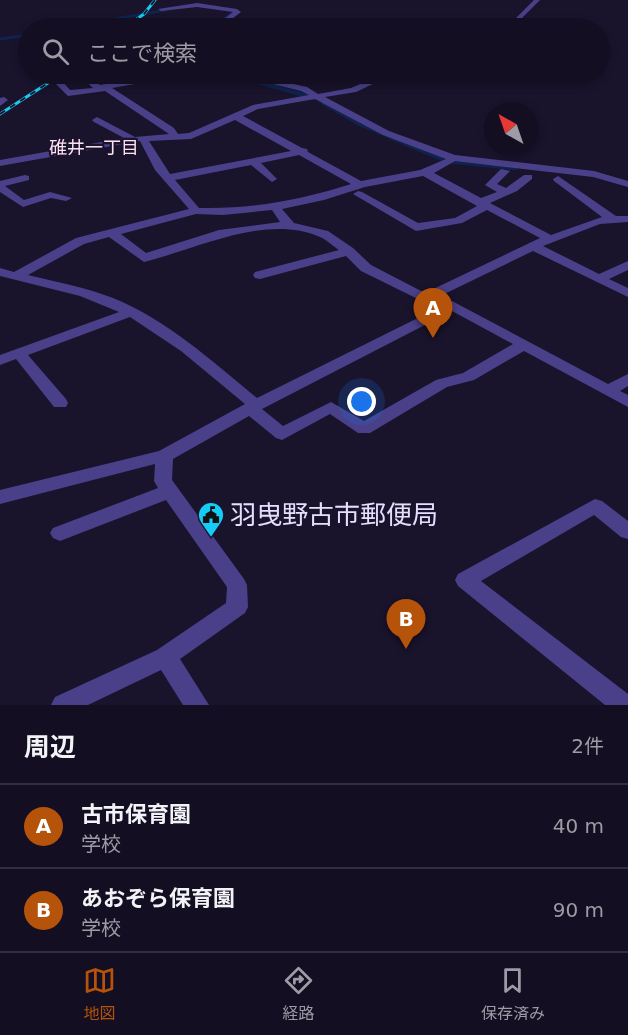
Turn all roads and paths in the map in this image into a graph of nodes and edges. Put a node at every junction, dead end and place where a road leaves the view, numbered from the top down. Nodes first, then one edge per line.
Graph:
1 (537, 0) edge
2 (161, 9) dead end
3 (230, 18) edge
4 (520, 18) edge
5 (60, 84) edge
6 (93, 84) edge
7 (126, 84) edge
8 (282, 84) edge
9 (367, 84) edge
10 (105, 88) junction
11 (321, 97) junction
12 (235, 116) junction
13 (97, 120) dead end
14 (175, 137) junction
15 (137, 138) junction
16 (304, 152) junction
17 (453, 158) junction
18 (253, 161) junction
19 (0, 163) edge
20 (505, 171) dead end
21 (424, 172) junction
22 (528, 177) dead end
23 (25, 178) dead end
24 (167, 178) junction
25 (272, 179) dead end
26 (558, 179) dead end
27 (628, 184) edge
28 (0, 186) edge
29 (360, 189) junction
30 (506, 192) junction
31 (66, 198) dead end
32 (274, 205) junction
33 (482, 205) junction
34 (202, 212) junction
35 (628, 219) edge
36 (613, 220) junction
37 (288, 224) junction
38 (235, 232) junction
39 (113, 234) junction
40 (550, 239) junction
41 (533, 246) junction
42 (349, 250) junction
43 (628, 266) edge
44 (0, 272) edge
45 (260, 275) dead end
46 (16, 276) junction
47 (598, 279) junction
48 (628, 293) edge
49 (426, 298) junction
50 (445, 308) junction
51 (131, 312) junction
52 (524, 344) junction
53 (19, 353) junction
54 (0, 360) edge
55 (628, 379) edge
56 (608, 391) junction
57 (628, 402) edge
58 (60, 403) dead end
59 (253, 406) junction
60 (164, 456) junction
61 (170, 491) junction
62 (0, 498) edge
63 (628, 532) edge
64 (60, 533) dead end
65 (165, 657) junction
66 (63, 705) edge
67 (197, 705) edge
68 (623, 705) edge

1 - 4 street
2 - 3 street
5 - 10 street
6 - 10 street
7 - 10 street
8 - 11 street
9 - 11 street
10 - 14 street
11 - 12 street
11 - 17 street
12 - 14 street
12 - 16 street
13 - 15 street
14 - 15 street
15 - 19 street
15 - 24 street
16 - 18 street
16 - 29 street
17 - 21 street
17 - 27 street
18 - 24 street
18 - 25 street
20 - 30 street
21 - 29 street
21 - 33 street
22 - 30 street
23 - 28 street
24 - 34 street
26 - 36 street
28 - 31 street
29 - 32 street
29 - 33 street
30 - 33 street
32 - 34 street
32 - 37 street
33 - 40 street
34 - 38 street
34 - 39 street
35 - 36 street
36 - 40 street
37 - 38 street
37 - 42 street
38 - 39 street
39 - 46 street
40 - 41 street
41 - 47 street
41 - 49 street
42 - 45 street
42 - 49 street
43 - 47 street
44 - 46 street
46 - 51 street
47 - 48 street
49 - 50 street
50 - 52 street
50 - 59 street
51 - 53 street
51 - 59 street
52 - 56 street
52 - 59 street
53 - 54 street
53 - 58 street
55 - 56 street
56 - 57 street
59 - 60 street
60 - 61 street
60 - 62 street
61 - 64 street
61 - 65 street
63 - 68 street
65 - 66 street
65 - 67 street

